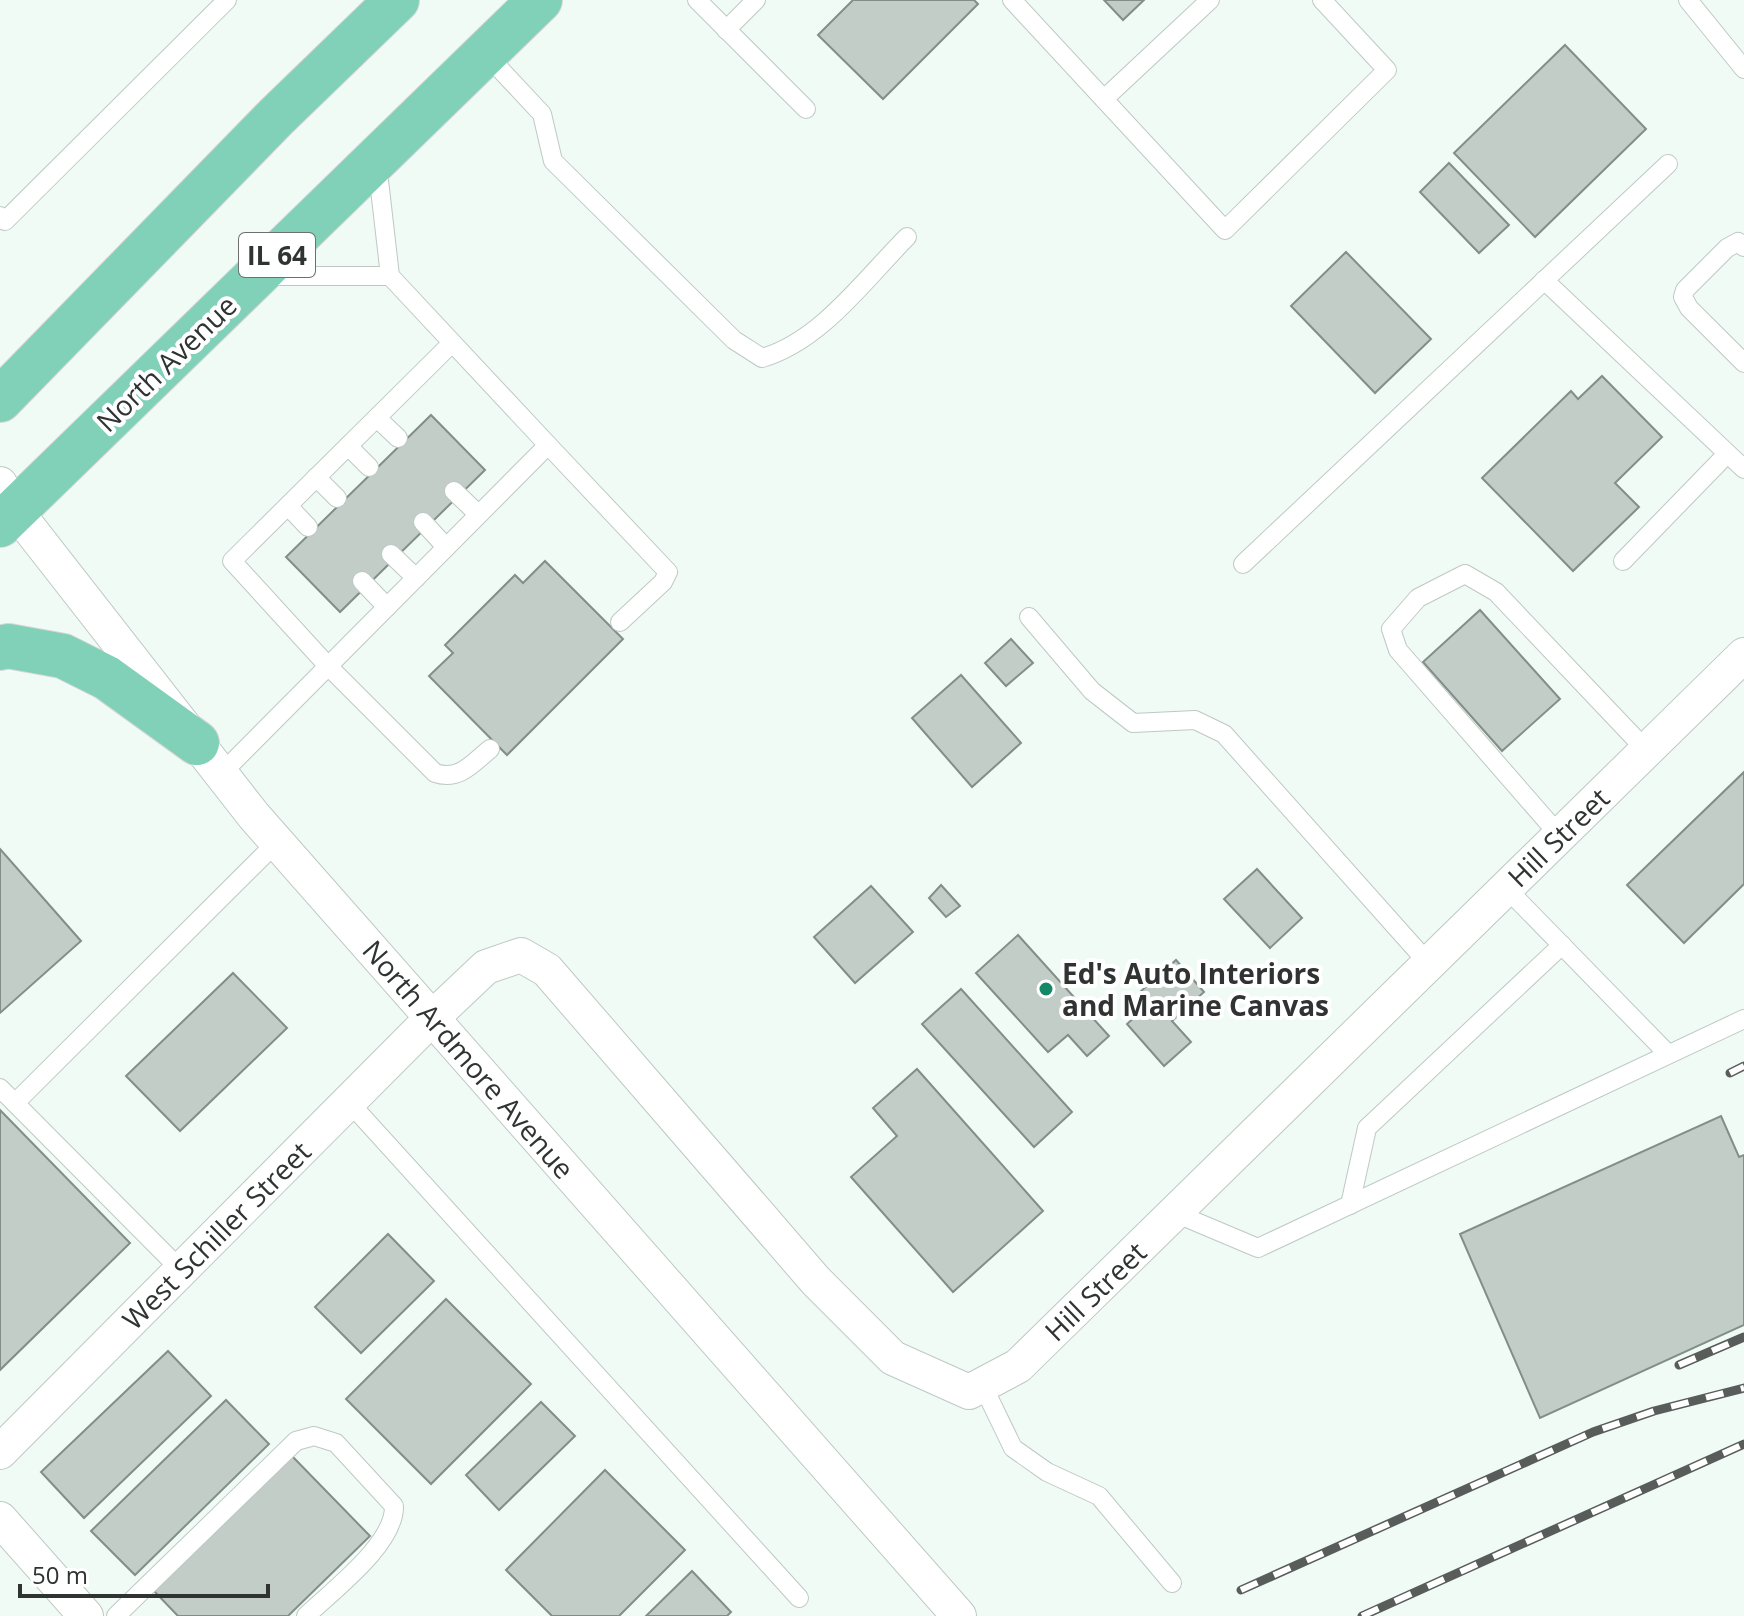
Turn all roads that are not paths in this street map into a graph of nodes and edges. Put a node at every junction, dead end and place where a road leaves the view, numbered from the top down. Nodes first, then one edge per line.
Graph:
1 (227, 0) edge
2 (397, 0) edge
3 (540, 0) edge
4 (697, 0) edge
5 (756, 0) edge
6 (1012, 0) edge
7 (1210, 0) edge
8 (1322, 0) edge
9 (1688, 0) edge
10 (726, 30) junction
11 (485, 53) junction
12 (1744, 69) edge
13 (1104, 99) junction
14 (806, 109) dead end
15 (377, 158) junction
16 (1668, 164) dead end
17 (0, 216) edge
18 (907, 237) dead end
19 (1744, 247) edge
20 (256, 275) junction
21 (390, 276) junction
22 (1544, 280) junction
23 (452, 343) junction
24 (1744, 363) edge
25 (0, 400) edge
26 (377, 418) junction
27 (398, 438) dead end
28 (548, 445) junction
29 (348, 446) junction
30 (1727, 454) junction
31 (369, 467) dead end
32 (1744, 469) edge
33 (316, 477) junction
34 (454, 491) dead end
35 (337, 498) dead end
36 (288, 506) junction
37 (5, 507) edge
38 (478, 514) junction
39 (423, 522) dead end
40 (308, 527) dead end
41 (446, 547) junction
42 (391, 554) dead end
43 (1623, 561) dead end
44 (1243, 564) dead end
45 (416, 578) junction
46 (362, 581) dead end
47 (387, 607) junction
48 (1029, 617) dead end
49 (620, 622) dead end
50 (0, 648) edge
51 (1744, 655) edge
52 (328, 666) junction
53 (490, 749) dead end
54 (1647, 751) junction
55 (209, 759) junction
56 (1560, 836) junction
57 (277, 842) junction
58 (1506, 888) junction
59 (1562, 945) junction
60 (1429, 964) junction
61 (432, 1018) junction
62 (1744, 1019) edge
63 (1668, 1054) junction
64 (0, 1088) edge
65 (349, 1102) junction
66 (15, 1103) junction
67 (1350, 1205) junction
68 (1175, 1213) junction
69 (181, 1270) junction
70 (983, 1386) junction
71 (0, 1452) edge
72 (0, 1519) edge
73 (1172, 1583) dead end
74 (799, 1598) dead end
75 (86, 1616) edge
76 (116, 1616) edge
77 (306, 1616) edge
78 (959, 1616) edge

1 - 17 lane
2 - 25 main road
3 - 11 main road, North Avenue / IL 64
4 - 10 lane
5 - 10 lane
6 - 13 lane
7 - 13 lane
8 - 13 lane
9 - 12 lane
10 - 14 lane
11 - 15 main road, North Avenue / IL 64
11 - 18 lane
15 - 20 main road, North Avenue / IL 64
15 - 21 lane
16 - 22 lane
19 - 24 lane
20 - 21 lane
20 - 37 main road, North Avenue / IL 64
21 - 23 lane
22 - 30 lane
22 - 44 lane
23 - 26 lane
23 - 28 lane
26 - 27 lane
26 - 29 lane
28 - 38 lane
28 - 49 lane
29 - 31 lane
29 - 33 lane
30 - 32 lane
30 - 43 lane
33 - 35 lane
33 - 36 lane
34 - 38 lane
36 - 40 lane
36 - 52 lane
37 - 55 street, North Ardmore Avenue
38 - 41 lane
39 - 41 lane
41 - 45 lane
42 - 45 lane
45 - 47 lane
46 - 47 lane
47 - 52 lane
48 - 60 lane
50 - 55 main road
51 - 54 street, Hill Street
52 - 53 lane
52 - 55 lane
54 - 56 street, Hill Street
54 - 56 lane
55 - 57 street, North Ardmore Avenue
56 - 58 street, Hill Street
57 - 61 street, North Ardmore Avenue
57 - 66 lane
58 - 59 lane
58 - 60 street, Hill Street
59 - 63 lane
59 - 67 lane
60 - 68 street, Hill Street
61 - 65 street, West Schiller Street
61 - 70 street
61 - 78 street, North Ardmore Avenue
62 - 63 lane
63 - 67 lane
64 - 66 lane
65 - 69 street, West Schiller Street
65 - 74 lane
66 - 69 lane
67 - 68 lane
68 - 70 street, Hill Street
69 - 71 street, West Schiller Street
70 - 73 lane
72 - 75 street
76 - 77 lane

